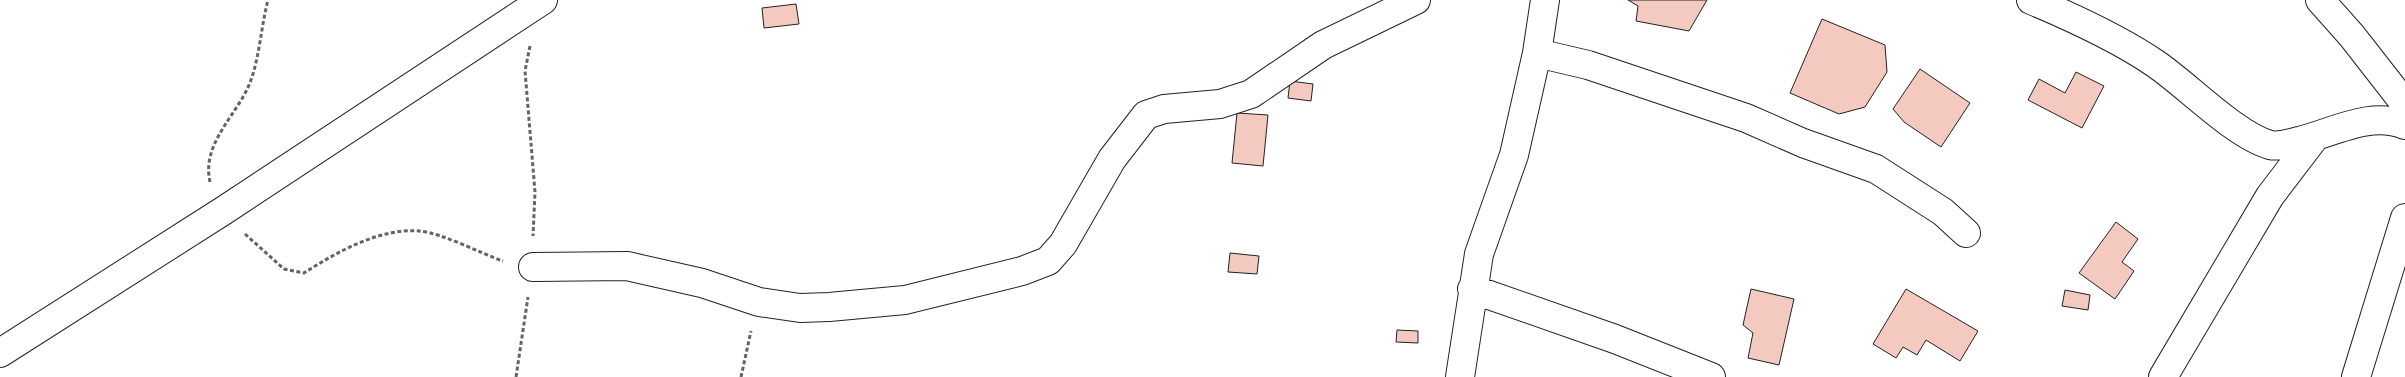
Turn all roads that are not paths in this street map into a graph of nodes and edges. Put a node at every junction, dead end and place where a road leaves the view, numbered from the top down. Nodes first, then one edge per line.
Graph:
1 (1416, 0) edge
2 (1545, 0) edge
3 (2031, 0) edge
4 (2320, 0) edge
5 (540, 2) edge
6 (1537, 52) junction
7 (2405, 104) edge
8 (2405, 125) edge
9 (2315, 137) junction
10 (2405, 218) edge
11 (1966, 233) dead end
12 (533, 267) road end
13 (1472, 289) junction
14 (0, 352) edge
15 (1460, 377) edge
16 (1711, 377) edge
17 (2163, 377) edge
18 (2356, 377) edge

1 - 12 street
2 - 6 street
3 - 9 street
4 - 7 street
5 - 14 street
6 - 11 street
6 - 13 street
8 - 9 street
9 - 17 street
10 - 18 street
13 - 15 street
13 - 16 street

